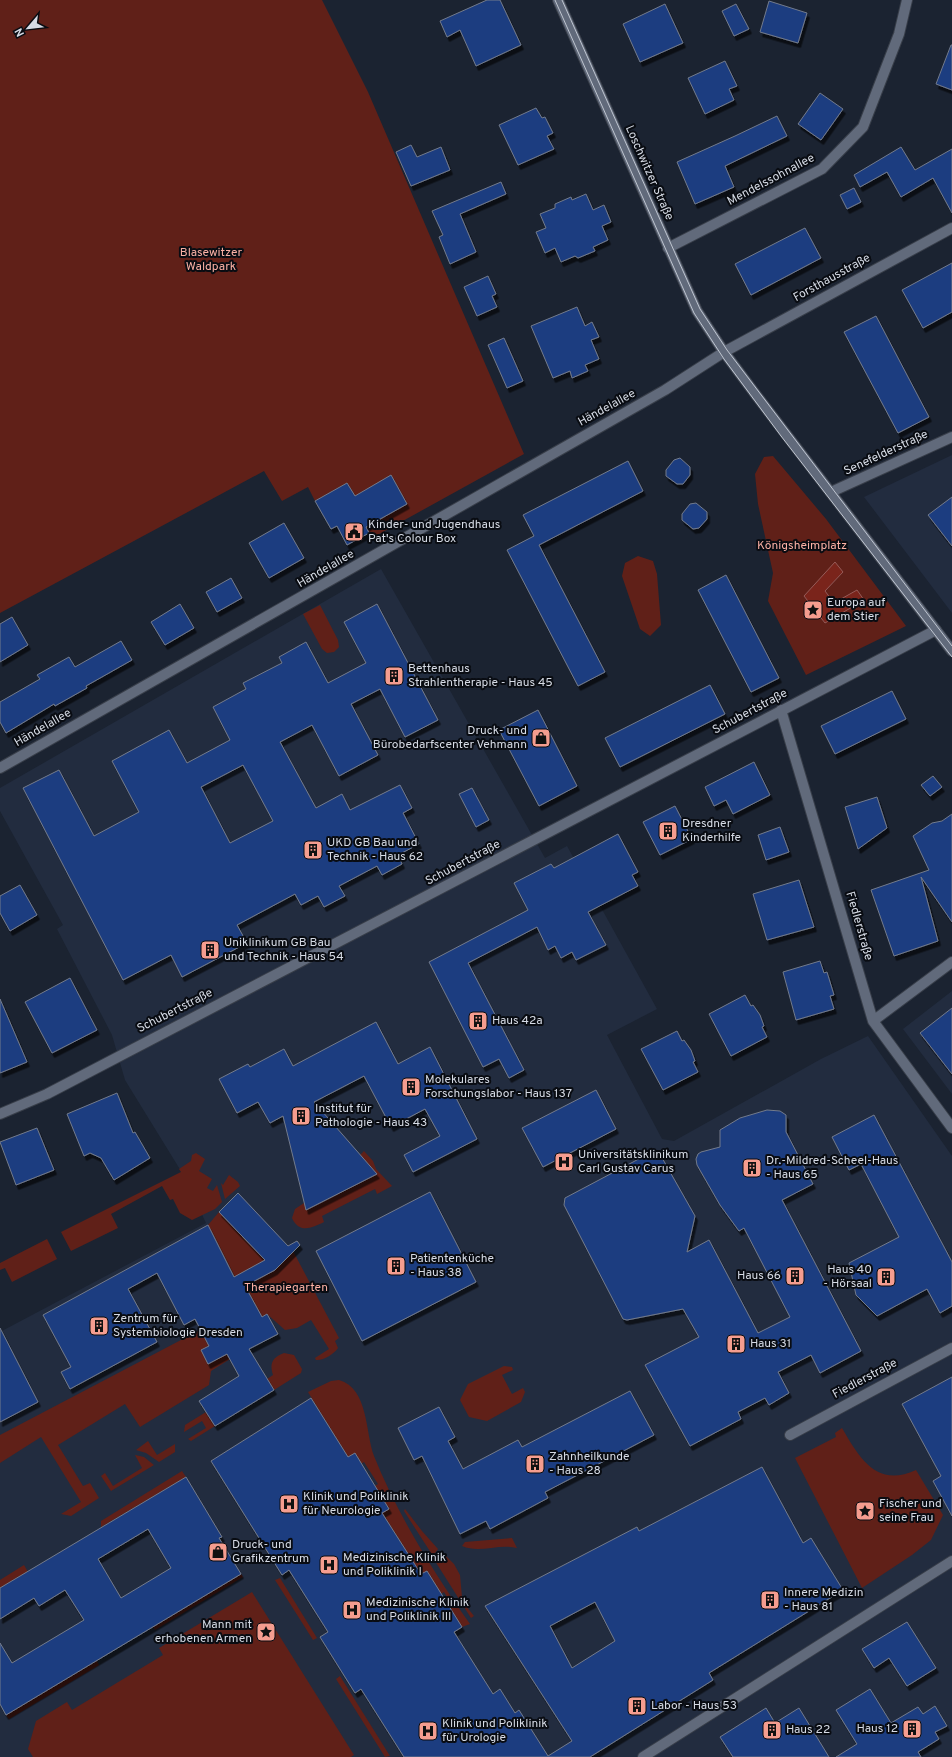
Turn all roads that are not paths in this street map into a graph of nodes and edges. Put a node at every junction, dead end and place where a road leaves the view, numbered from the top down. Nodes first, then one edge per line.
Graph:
1 (558, 0) edge
2 (908, 0) edge
3 (952, 228) edge
4 (668, 248) junction
5 (724, 352) junction
6 (952, 437) edge
7 (831, 492) junction
8 (936, 630) junction
9 (952, 651) edge
10 (781, 710) junction
11 (0, 768) edge
12 (952, 962) edge
13 (873, 1021) junction
14 (0, 1114) edge
15 (952, 1128) edge
16 (952, 1348) edge
17 (790, 1435) dead end
18 (952, 1561) edge
19 (643, 1757) edge

1 - 4 street, Loschwitzer Straße
2 - 4 street, Mendelssohnallee
3 - 5 street, Forsthausstraße
4 - 5 street, Loschwitzer Straße
5 - 7 street
5 - 11 street, Händelallee
6 - 7 street, Senefelderstraße
7 - 8 street
8 - 9 street
8 - 10 street, Schubertstraße
10 - 13 street, Fiedlerstraße
10 - 14 street, Schubertstraße
12 - 13 street
13 - 15 street, Fiedlerstraße
16 - 17 street, Fiedlerstraße
18 - 19 street

